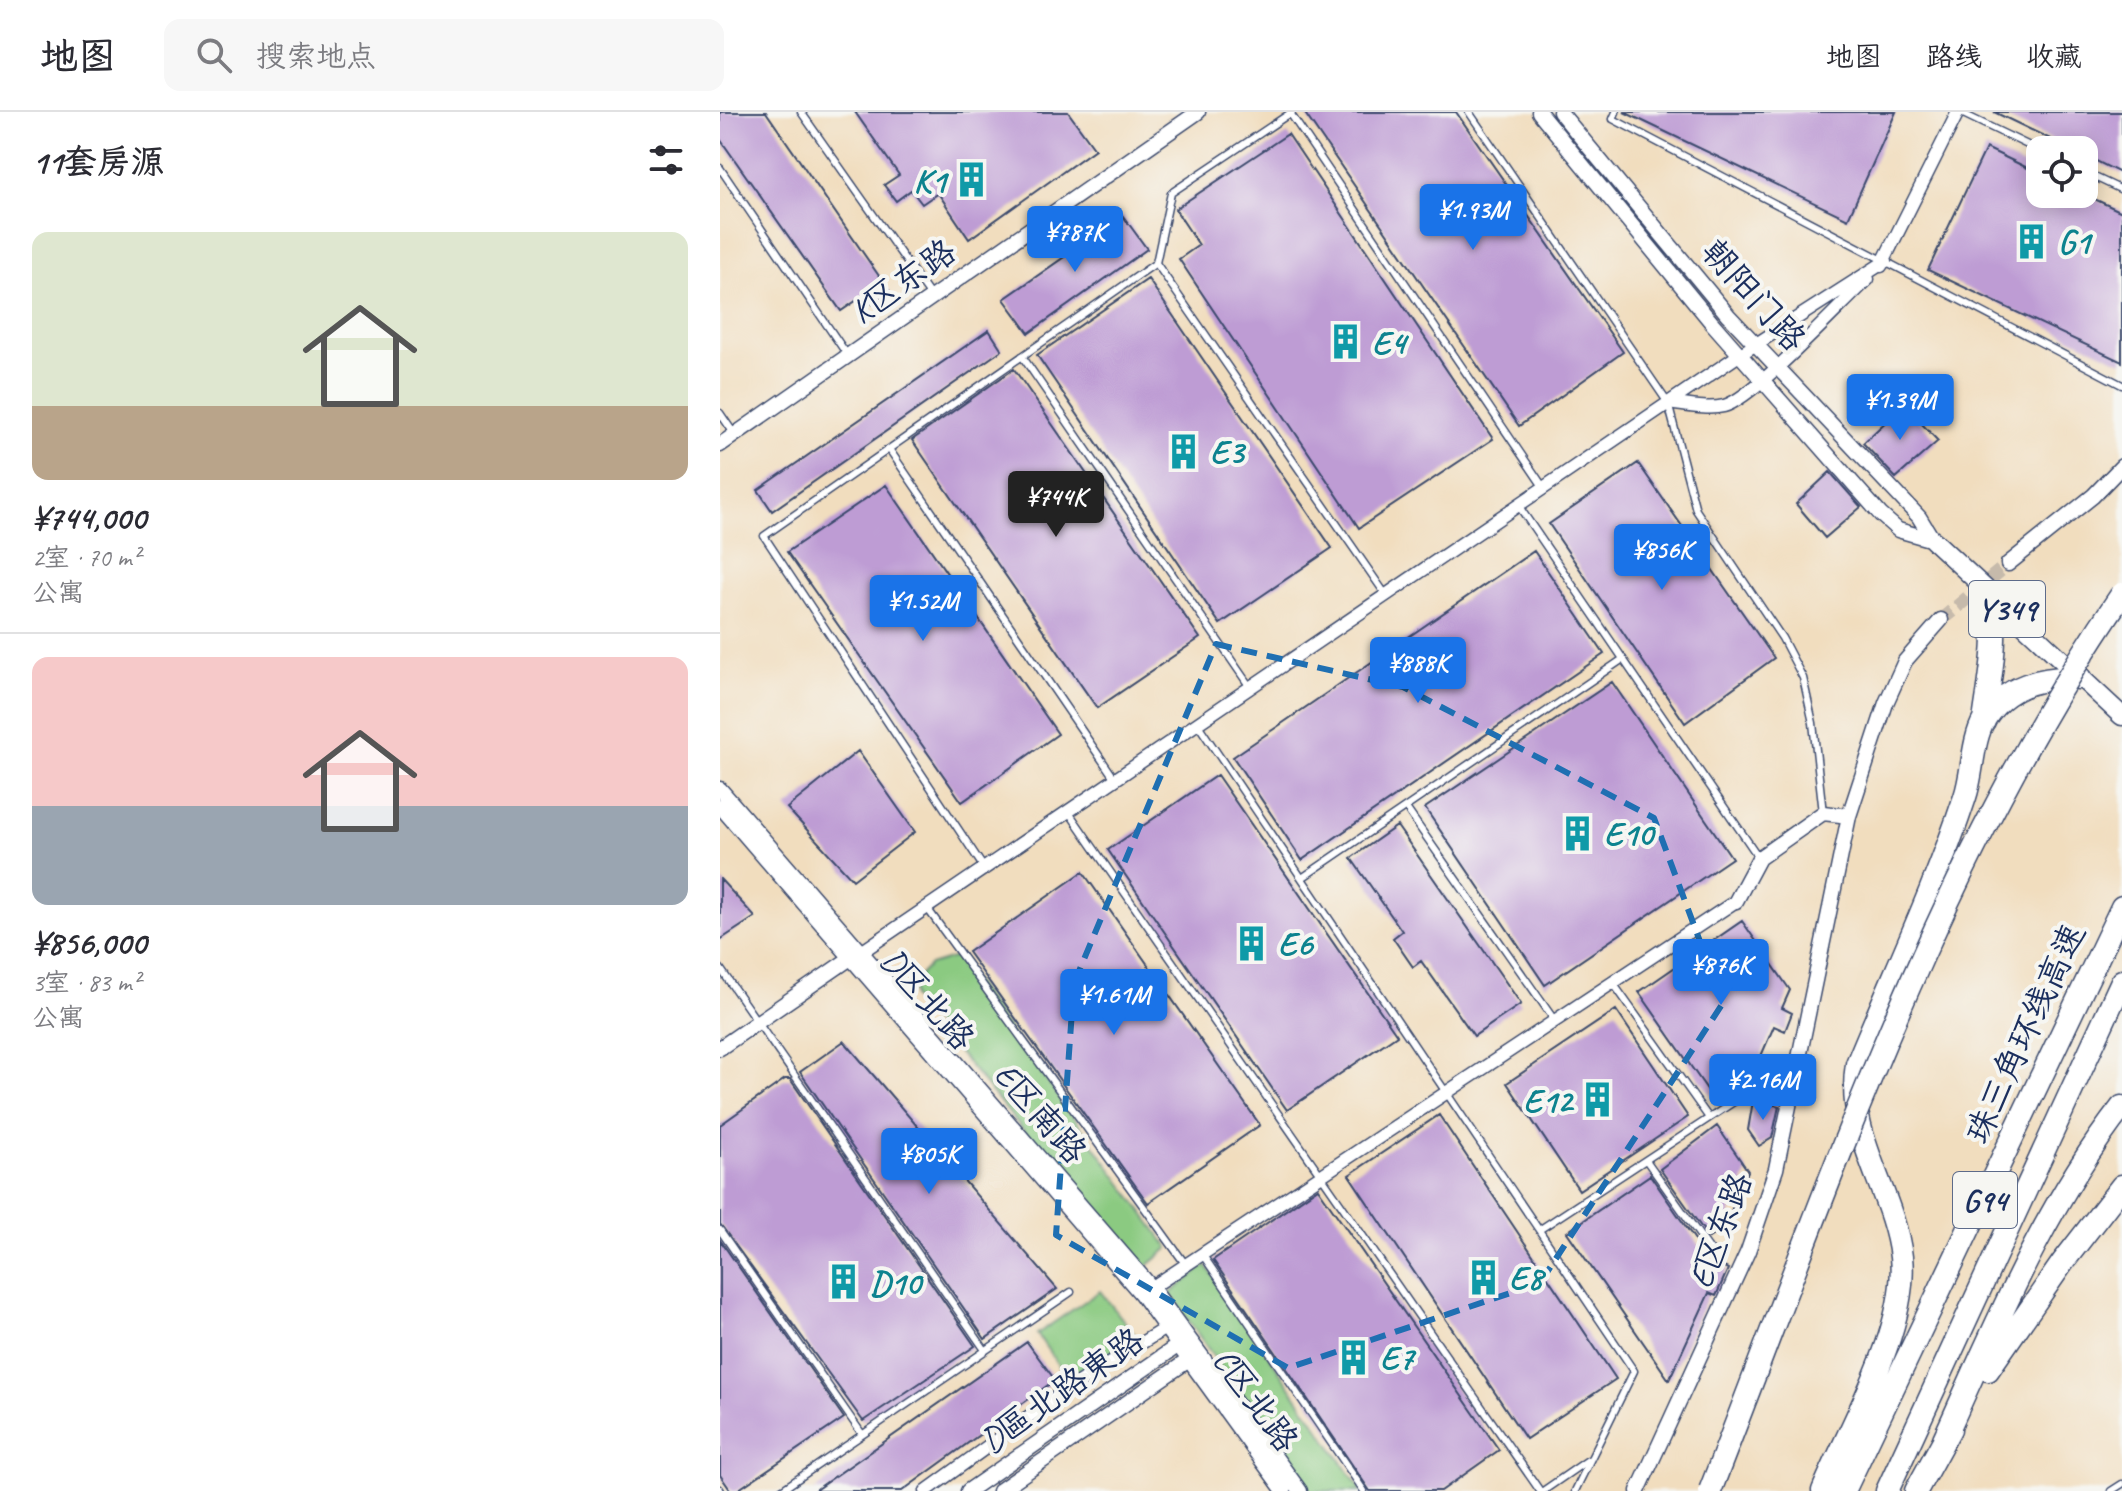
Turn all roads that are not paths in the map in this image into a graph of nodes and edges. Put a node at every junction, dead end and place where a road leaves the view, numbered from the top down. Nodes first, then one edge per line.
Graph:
1 (801, 112) edge
2 (1198, 112) edge
3 (1469, 112) edge
4 (1539, 112) edge
5 (1560, 112) edge
6 (1616, 112) edge
7 (1958, 112) edge
8 (1291, 113) edge
9 (2026, 144) edge
10 (720, 168) edge
11 (2098, 179) edge
12 (2122, 190) edge
13 (1886, 261) junction
14 (1156, 263) junction
15 (932, 298) junction
16 (1755, 344) junction
17 (1739, 355) junction
18 (848, 356) junction
19 (1022, 356) junction
20 (1777, 366) junction
21 (1761, 382) junction
22 (2122, 385) edge
23 (1668, 403) junction
24 (720, 413) edge
25 (735, 435) junction
26 (720, 445) edge
27 (889, 449) junction
28 (2122, 466) edge
29 (1544, 488) junction
30 (1518, 505) junction
31 (1933, 540) junction
32 (2008, 564) tunnel mouth
33 (2122, 594) edge
34 (1386, 595) junction
35 (1991, 595) junction
36 (1941, 620) tunnel mouth
37 (1623, 659) junction
38 (2080, 678) junction
39 (1250, 687) junction
40 (2120, 714) edge
41 (1984, 721) junction
42 (1197, 723) junction
43 (1115, 779) junction
44 (720, 789) edge
45 (720, 806) edge
46 (1406, 808) junction
47 (1068, 811) junction
48 (1823, 813) junction
49 (1849, 816) junction
50 (1759, 858) junction
51 (984, 868) junction
52 (1302, 878) junction
53 (1736, 901) joint
54 (926, 907) junction
55 (2122, 907) edge
56 (857, 954) junction
57 (720, 968) edge
58 (2122, 981) edge
59 (1613, 983) junction
60 (1555, 1021) junction
61 (758, 1022) junction
62 (720, 1048) edge
63 (1799, 1059) junction
64 (1446, 1093) junction
65 (2122, 1107) edge
66 (1709, 1118) junction
67 (1646, 1160) junction
68 (1321, 1176) junction
69 (2122, 1186) edge
70 (720, 1230) edge
71 (1539, 1230) junction
72 (1202, 1254) junction
73 (1715, 1257) dead end
74 (1186, 1265) junction
75 (1146, 1291) junction
76 (1071, 1292) dead end
77 (1167, 1327) junction
78 (1184, 1341) junction
79 (985, 1350) junction
80 (1195, 1356) junction
81 (862, 1434) junction
82 (1944, 1439) junction
83 (1591, 1458) junction
84 (2122, 1484) edge
85 (780, 1491) edge
86 (926, 1491) edge
87 (968, 1491) edge
88 (999, 1491) edge
89 (1284, 1491) edge
90 (1300, 1491) edge
91 (1364, 1491) edge
92 (1541, 1491) edge
93 (1575, 1491) edge
94 (1638, 1491) edge
95 (1710, 1491) edge
96 (1823, 1491) edge
97 (1844, 1491) edge
98 (1887, 1491) edge
99 (1916, 1491) edge
100 (2111, 1491) edge

1 - 15 lane
2 - 15 street, K区东路
3 - 23 lane
4 - 17 street, 朝阳门路
5 - 16 street, 朝阳门路
6 - 13 lane
7 - 9 lane
7 - 13 street
8 - 14 lane
8 - 29 lane
10 - 18 lane
11 - 12 lane
13 - 16 street
13 - 20 street
13 - 22 lane
14 - 19 lane
14 - 34 lane
15 - 18 street, K区东路
16 - 17 street
16 - 20 street, 朝阳门路
17 - 21 street, 朝阳门路
17 - 23 street
18 - 25 street, K区东路
19 - 27 lane
19 - 39 lane
20 - 21 street
20 - 31 street, 朝阳门路
21 - 23 street
21 - 31 street, 朝阳门路
23 - 29 street
23 - 48 lane
24 - 25 lane
25 - 26 street, K区东路
27 - 43 lane
27 - 51 lane
28 - 32 street
29 - 30 street
30 - 34 street
30 - 37 lane
31 - 35 main road, Y349
33 - 95 highway, bridge
34 - 39 street
35 - 38 main road, Y349
35 - 41 highway
36 - 49 street, E区东路
37 - 46 lane
37 - 50 lane
38 - 40 main road
38 - 41 highway
39 - 42 street
41 - 96 highway
42 - 43 street
42 - 52 lane
43 - 47 street
44 - 56 street, E区南路
45 - 56 street, D区北路
46 - 52 lane
46 - 60 lane
47 - 51 street
47 - 68 lane
48 - 49 street
48 - 50 street
49 - 63 street, E区东路
50 - 53 street
51 - 54 street
52 - 64 lane
53 - 59 street
54 - 56 street
54 - 74 lane
55 - 97 highway, 珠三角环线高速 / G94
56 - 61 street
56 - 75 street, E区南路
57 - 61 lane
58 - 98 highway, 珠三角环线高速 / G94
59 - 60 street
59 - 66 lane
60 - 64 street
61 - 62 street
61 - 79 lane
63 - 66 lane
63 - 94 street, E区东路
64 - 68 street
64 - 71 lane
65 - 82 highway
66 - 67 lane
67 - 71 lane
67 - 73 lane
68 - 72 street
68 - 92 lane
69 - 82 highway
70 - 81 lane
71 - 83 lane
72 - 74 street
72 - 91 lane
74 - 75 street
75 - 77 street
75 - 78 street, E区南路
76 - 79 lane
77 - 78 street
77 - 86 street
78 - 80 street, E区南路
78 - 87 street, D區北路東路
79 - 81 lane
80 - 88 street
80 - 89 street, C区北路
80 - 90 street, E区南路
81 - 85 lane
82 - 99 highway
83 - 92 lane
83 - 93 lane
84 - 100 lane

